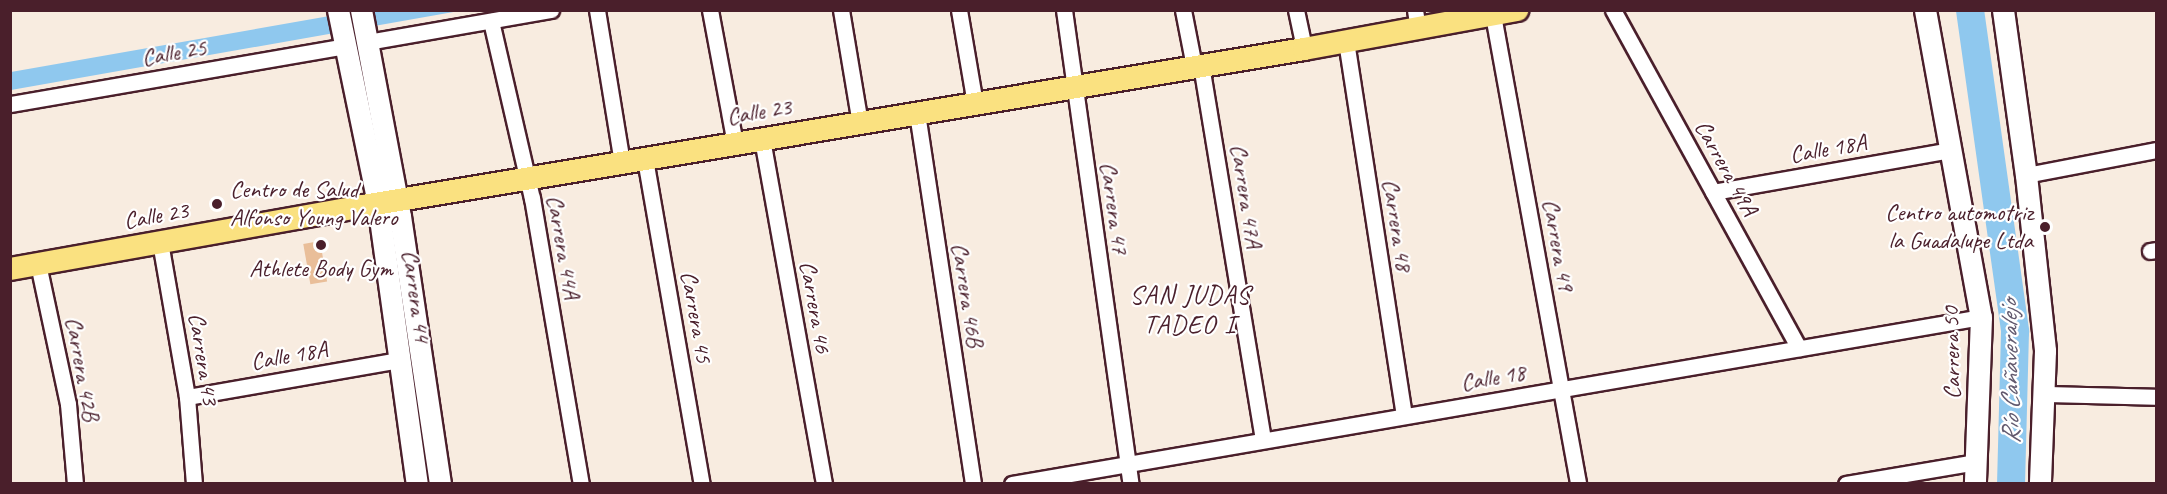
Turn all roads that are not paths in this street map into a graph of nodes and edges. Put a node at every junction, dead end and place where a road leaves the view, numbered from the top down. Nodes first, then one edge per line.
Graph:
1 (338, 10) edge
2 (361, 10) edge
3 (551, 10) edge
4 (597, 10) edge
5 (710, 10) edge
6 (841, 10) edge
7 (959, 10) edge
8 (1064, 10) edge
9 (1183, 10) edge
10 (1296, 10) edge
11 (1517, 10) edge
12 (1613, 10) edge
13 (1924, 10) edge
14 (2002, 10) edge
15 (1493, 15) junction
16 (1416, 20) edge
17 (491, 21) junction
18 (366, 38) junction
19 (1346, 41) junction
20 (344, 42) junction
21 (1304, 49) junction
22 (1198, 66) junction
23 (1074, 87) junction
24 (10, 104) edge
25 (975, 104) junction
26 (917, 113) junction
27 (860, 123) junction
28 (762, 139) junction
29 (735, 144) junction
30 (1951, 150) junction
31 (2157, 150) edge
32 (645, 159) junction
33 (622, 163) junction
34 (2026, 175) junction
35 (527, 179) junction
36 (1713, 192) junction
37 (387, 202) junction
38 (160, 242) junction
39 (38, 264) junction
40 (10, 269) edge
41 (1981, 317) junction
42 (1799, 348) junction
43 (399, 360) junction
44 (1562, 389) junction
45 (2045, 394) junction
46 (188, 396) junction
47 (2157, 397) edge
48 (1404, 416) junction
49 (1263, 440) junction
50 (1128, 464) junction
51 (1976, 473) edge
52 (1875, 481) edge
53 (75, 483) edge
54 (194, 483) edge
55 (417, 483) edge
56 (440, 483) edge
57 (581, 483) edge
58 (702, 483) edge
59 (824, 483) edge
60 (973, 483) edge
61 (1012, 483) edge
62 (1131, 483) edge
63 (1578, 483) edge
64 (1846, 483) edge
65 (2040, 483) edge

1 - 20 main road, Carrera 44
2 - 18 main road, Carrera 44
3 - 17 street
4 - 33 street
5 - 29 street
6 - 27 street
7 - 25 street
8 - 23 street, Carrera 47
9 - 22 street, Carrera 47A
10 - 21 street
11 - 15 main road, Calle 23
12 - 36 street, Carrera 49A
13 - 30 main road, Carrera 50
14 - 34 main road
15 - 16 main road, Calle 23
15 - 44 street, Carrera 49
16 - 19 main road, Calle 23
17 - 18 street
17 - 35 street, Carrera 44A
18 - 37 main road, Carrera 44
19 - 21 main road, Calle 23
19 - 48 street, Carrera 48
20 - 24 street, Calle 25
20 - 37 main road, Carrera 44
21 - 22 main road, Calle 23
22 - 23 main road, Calle 23
22 - 49 street, Carrera 47A
23 - 25 main road, Calle 23
23 - 50 street, Carrera 47
25 - 26 main road, Calle 23
26 - 27 main road, Calle 23
26 - 60 street, Carrera 46B
27 - 28 main road, Calle 23
28 - 29 main road, Calle 23
28 - 59 street, Carrera 46
29 - 32 main road, Calle 23
30 - 36 street, Calle 18A
30 - 41 main road, Carrera 50
31 - 34 street
32 - 33 main road, Calle 23
32 - 58 street, Carrera 45
33 - 35 main road, Calle 23
34 - 45 main road
35 - 37 main road, Calle 23
35 - 57 street, Carrera 44A
36 - 42 street, Carrera 49A
37 - 38 main road, Calle 23
37 - 43 main road, Carrera 44
37 - 56 main road, Carrera 44
38 - 39 main road, Calle 23
38 - 46 street, Carrera 43
39 - 40 main road, Calle 23
39 - 53 street, Carrera 42B
41 - 42 street, Calle 18
41 - 51 main road, Carrera 50
42 - 44 street, Calle 18
43 - 46 street, Calle 18A
43 - 55 main road, Carrera 44
44 - 48 street, Calle 18
44 - 63 street, Carrera 49
45 - 47 street
45 - 65 main road
46 - 54 street, Carrera 43
48 - 49 street, Calle 18
49 - 50 street, Calle 18
50 - 61 street, Calle 18
50 - 62 street, Carrera 47
51 - 52 street
52 - 64 street

